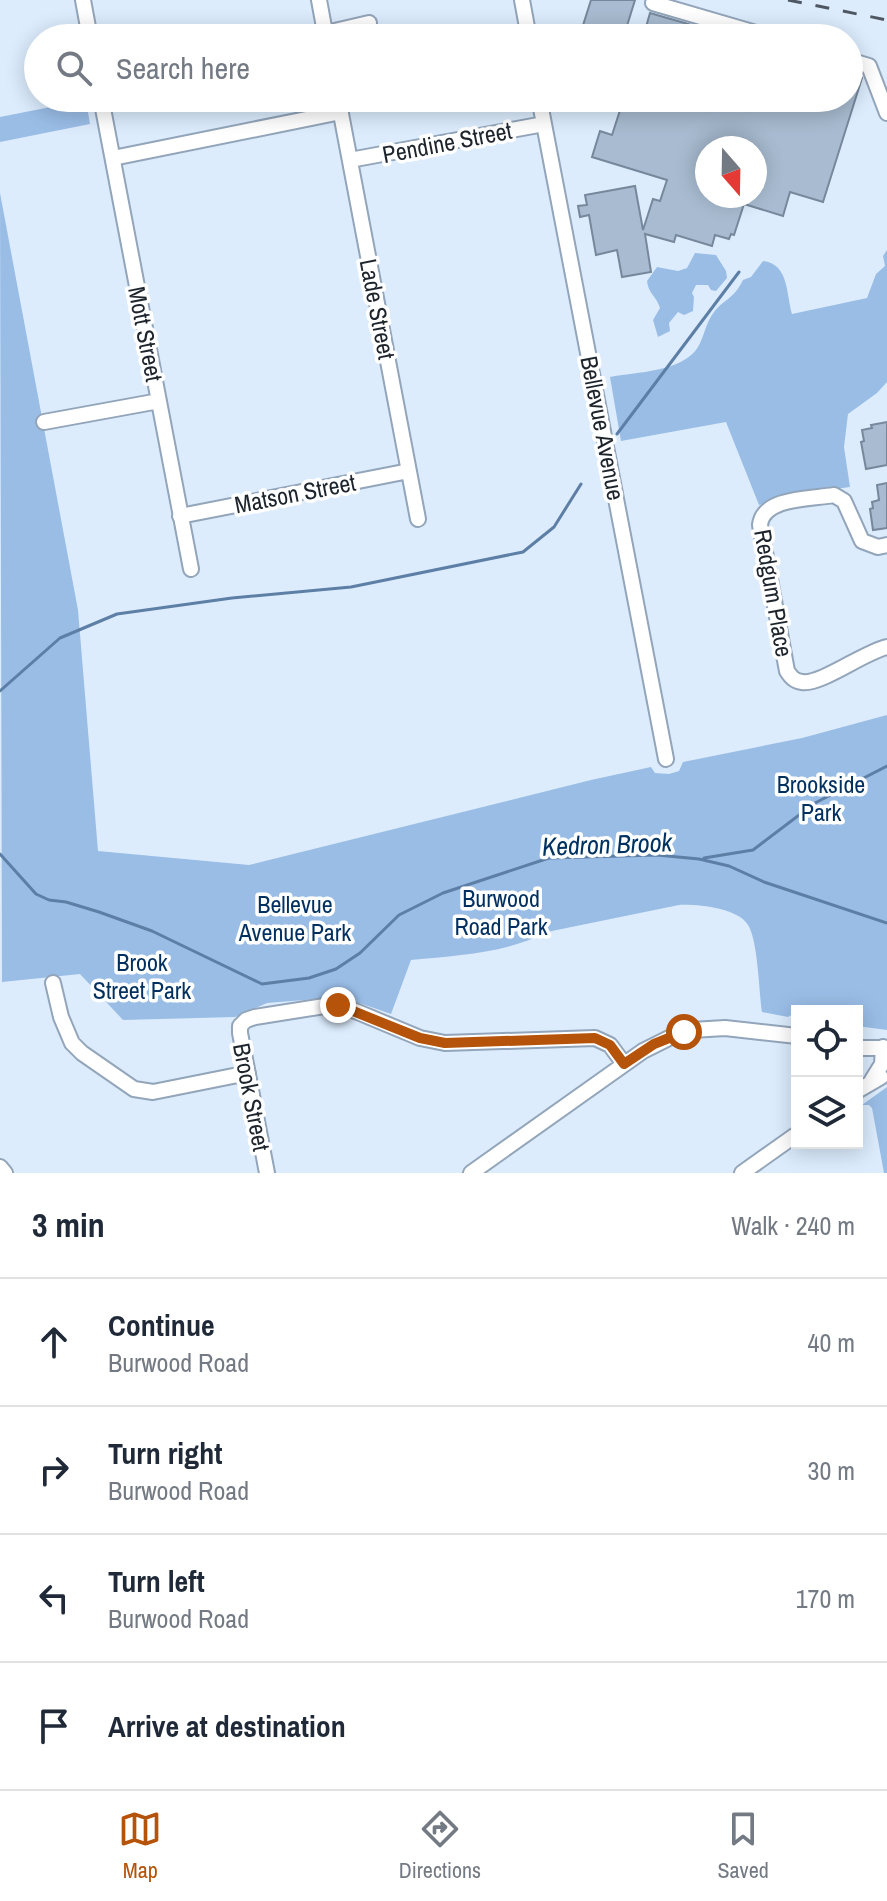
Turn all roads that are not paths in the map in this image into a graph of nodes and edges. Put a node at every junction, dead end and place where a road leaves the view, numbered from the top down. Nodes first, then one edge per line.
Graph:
1 (83, 0) edge
2 (319, 0) edge
3 (522, 0) edge
4 (653, 3) dead end
5 (369, 23) dead end
6 (87, 24) edge
7 (324, 24) edge
8 (366, 24) edge
9 (526, 24) edge
10 (725, 24) edge
11 (863, 64) edge
12 (104, 112) edge
13 (309, 112) edge
14 (340, 112) edge
15 (542, 112) edge
16 (887, 113) edge
17 (544, 124) junction
18 (113, 158) junction
19 (350, 160) junction
20 (159, 401) junction
21 (44, 422) dead end
22 (409, 471) junction
23 (180, 516) junction
24 (418, 519) dead end
25 (887, 545) edge
26 (191, 569) dead end
27 (887, 647) edge
28 (666, 759) dead end
29 (53, 983) dead end
30 (791, 1036) edge
31 (882, 1047) edge
32 (624, 1064) junction
33 (248, 1073) junction
34 (887, 1074) edge
35 (872, 1080) junction
36 (863, 1087) edge
37 (791, 1138) edge
38 (0, 1167) edge
39 (5, 1173) edge
40 (267, 1173) edge
41 (471, 1173) edge
42 (742, 1173) edge

1 - 6 street
2 - 7 street
3 - 9 street
4 - 10 street
5 - 8 street
11 - 16 street
12 - 18 street, Mott Street
13 - 18 street
14 - 19 street, Lade Street
15 - 17 street, Bellevue Avenue
17 - 19 street, Pendine Street
17 - 28 street, Bellevue Avenue
18 - 20 street, Mott Street
19 - 22 street, Lade Street
20 - 21 street
20 - 23 street, Mott Street
22 - 23 street, Matson Street
22 - 24 street, Lade Street
23 - 26 street, Mott Street
25 - 27 street, Redgum Place
29 - 33 street
30 - 32 street
31 - 35 street
32 - 33 street, Brook Street
32 - 41 street
33 - 40 street, Brook Street
34 - 35 street
35 - 36 street
37 - 42 street
38 - 39 street

